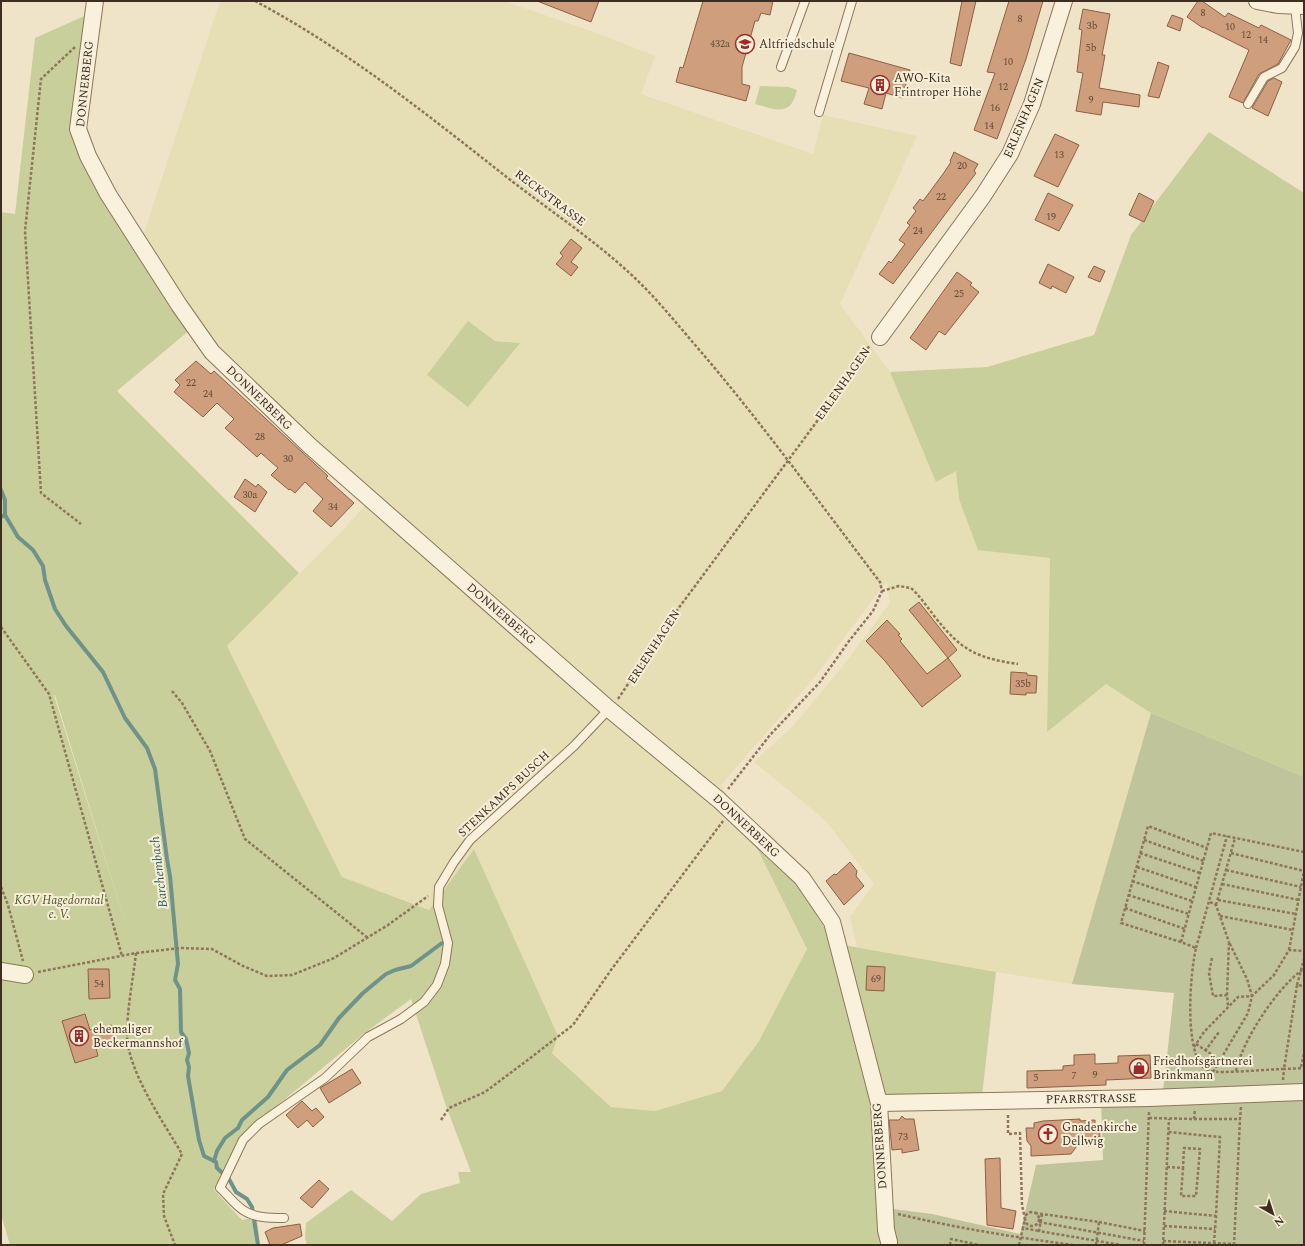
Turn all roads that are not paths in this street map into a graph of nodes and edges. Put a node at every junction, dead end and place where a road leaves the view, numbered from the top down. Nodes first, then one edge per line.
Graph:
1 (95, 1) edge
2 (805, 1) edge
3 (852, 1) edge
4 (1064, 1) edge
5 (1257, 1) edge
6 (1300, 6) edge
7 (781, 66) dead end
8 (1248, 104) dead end
9 (819, 112) dead end
10 (880, 337) road end
11 (609, 709) junction
12 (1, 971) edge
13 (25, 975) road end
14 (1304, 1092) edge
15 (879, 1103) junction
16 (284, 1218) dead end
17 (889, 1242) dead end

1 - 11 street, DONNERBERG
2 - 7 lane
3 - 9 lane
4 - 10 street, ERLENHAGEN
5 - 6 street
6 - 8 lane
11 - 15 street, DONNERBERG
11 - 16 lane, STENKAMPS BUSCH
12 - 13 street
14 - 15 street, PFARRSTRASSE
15 - 17 street, DONNERBERG

